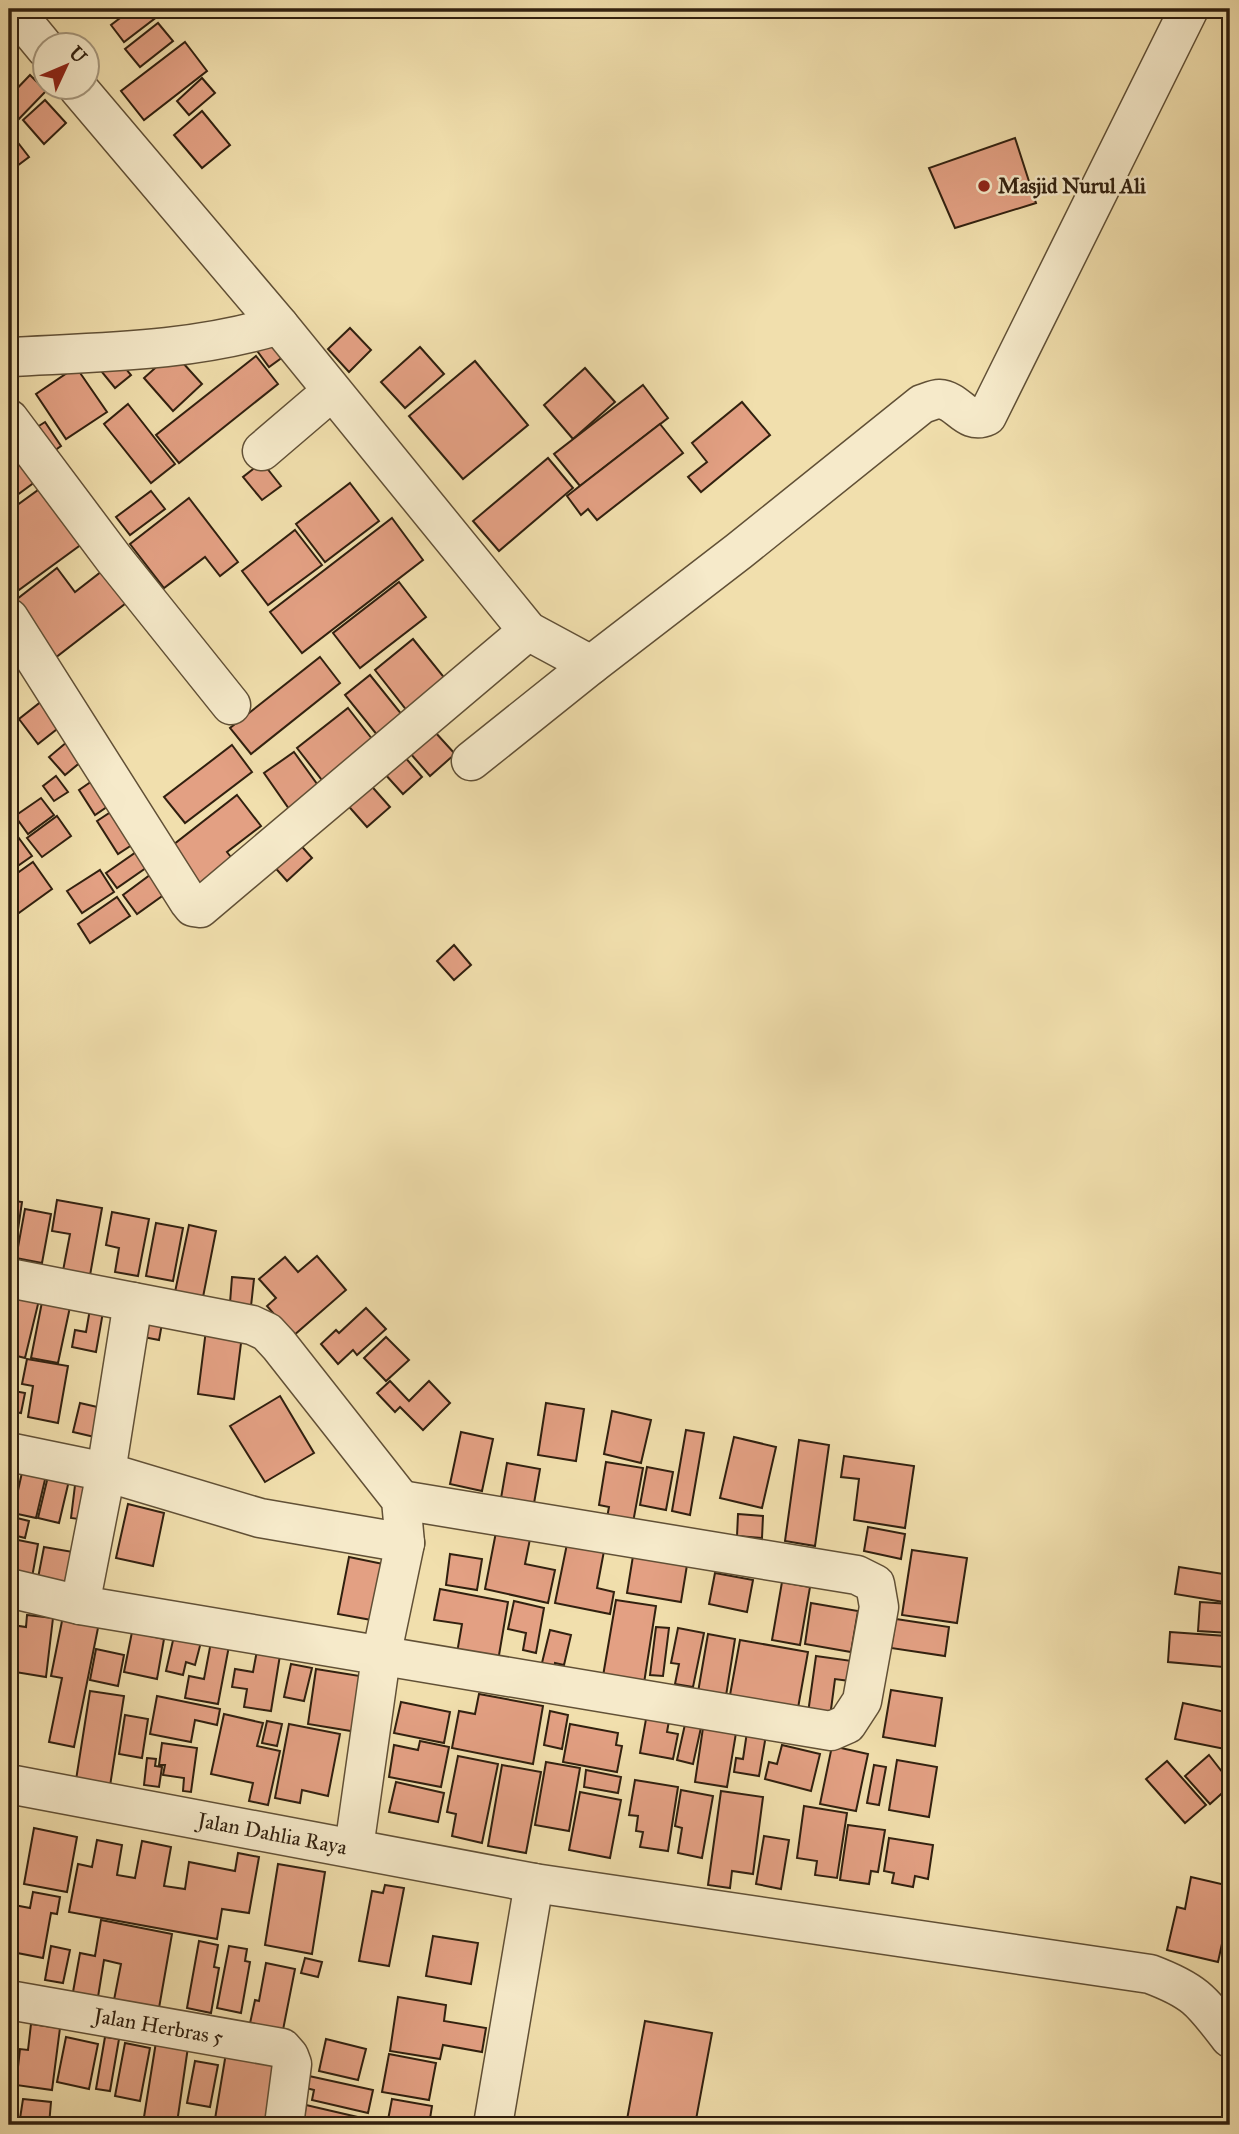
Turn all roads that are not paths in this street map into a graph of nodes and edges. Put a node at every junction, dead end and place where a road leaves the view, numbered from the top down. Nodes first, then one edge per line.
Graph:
1 (13, 9) edge
2 (1189, 9) edge
3 (32, 32) edge
4 (90, 102) edge
5 (279, 325) junction
6 (9, 357) edge
7 (331, 392) junction
8 (9, 419) edge
9 (262, 451) dead end
10 (9, 618) edge
11 (528, 631) junction
12 (591, 665) junction
13 (231, 705) dead end
14 (471, 761) dead end
15 (9, 1278) edge
16 (133, 1302) junction
17 (9, 1452) edge
18 (106, 1472) junction
19 (401, 1500) junction
20 (405, 1543) junction
21 (9, 1588) edge
22 (80, 1605) junction
23 (381, 1657) junction
24 (9, 1784) edge
25 (354, 1848) junction
26 (534, 1883) junction
27 (9, 2000) edge
28 (1230, 2038) edge
29 (284, 2125) edge
30 (493, 2125) edge

1 - 3 street
2 - 12 street
4 - 5 street
5 - 6 street
5 - 7 street
7 - 9 street
7 - 11 street
8 - 13 street
10 - 11 street
11 - 12 street
12 - 14 street
15 - 16 street
16 - 18 street
16 - 19 street
17 - 18 street
18 - 20 street
18 - 22 street
19 - 20 street
19 - 23 street
20 - 23 street
21 - 22 street
22 - 23 street
23 - 25 street
24 - 25 street, Jalan Dahlia Raya
25 - 26 street, Jalan Dahlia Raya
26 - 28 street, Jalan Dahlia Raya
26 - 30 street
27 - 29 street, Jalan Herbras 5

